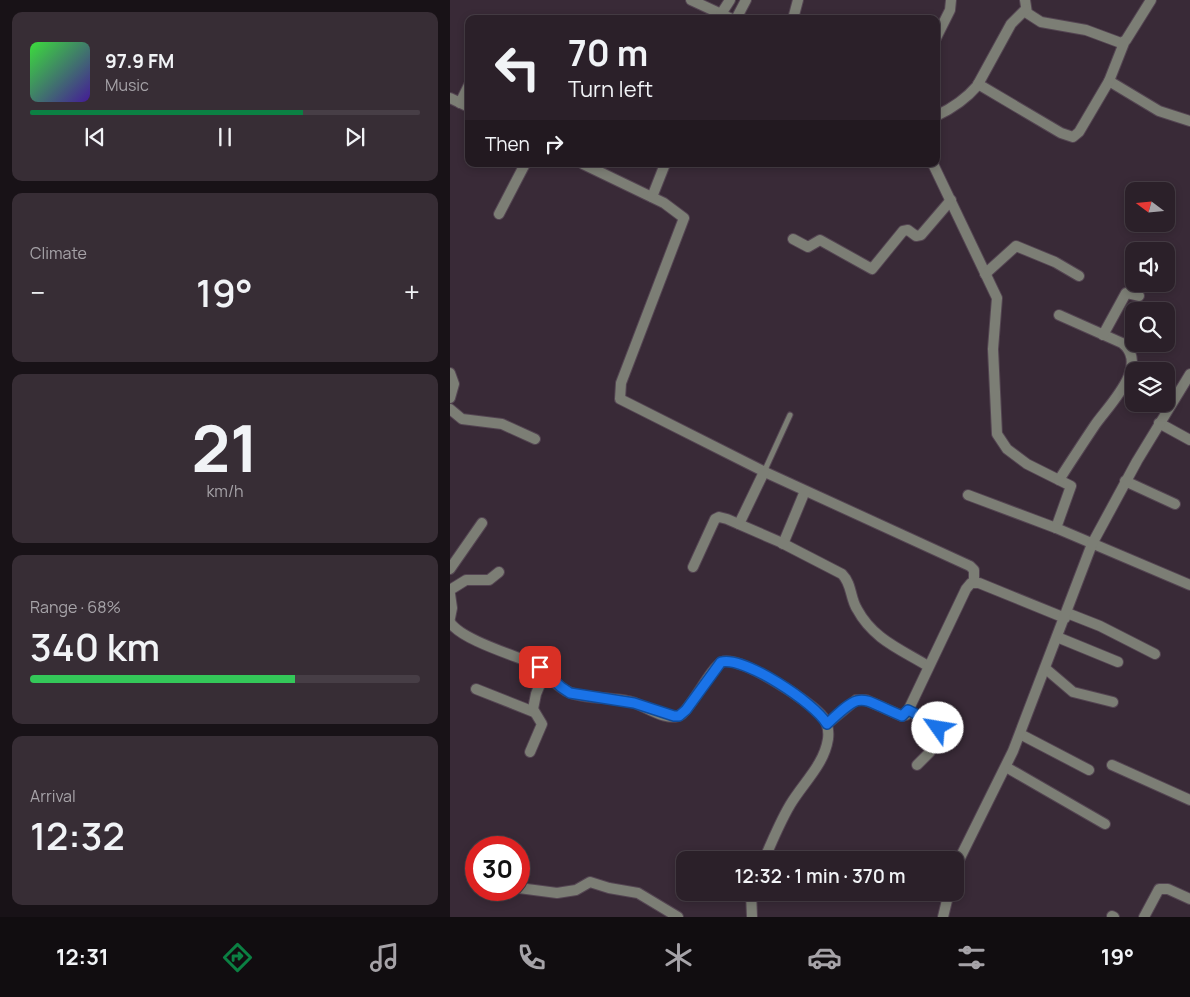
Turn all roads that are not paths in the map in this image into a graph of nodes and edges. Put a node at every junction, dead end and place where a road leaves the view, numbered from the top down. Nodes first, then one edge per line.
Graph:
1 (691, 0) edge
2 (730, 0) edge
3 (746, 0) edge
4 (798, 0) edge
5 (951, 0) edge
6 (1151, 0) edge
7 (1025, 5) edge
8 (717, 15) edge
9 (738, 15) edge
10 (794, 15) edge
11 (940, 30) edge
12 (1124, 42) junction
13 (1109, 81) junction
14 (978, 84) junction
15 (450, 98) edge
16 (464, 105) edge
17 (940, 114) edge
18 (1190, 121) edge
19 (523, 167) edge
20 (589, 167) edge
21 (664, 167) edge
22 (934, 167) edge
23 (652, 197) junction
24 (951, 200) junction
25 (499, 214) dead end
26 (793, 239) dead end
27 (984, 274) junction
28 (1078, 276) dead end
29 (1139, 296) dead end
30 (1058, 315) dead end
31 (1103, 334) junction
32 (450, 373) edge
33 (1188, 381) edge
34 (450, 398) edge
35 (450, 409) edge
36 (790, 415) dead end
37 (1159, 423) junction
38 (535, 438) dead end
39 (1190, 440) edge
40 (764, 472) junction
41 (1059, 480) junction
42 (1125, 481) junction
43 (805, 491) junction
44 (968, 495) dead end
45 (1175, 504) dead end
46 (482, 523) dead end
47 (739, 524) junction
48 (1056, 528) junction
49 (783, 544) junction
50 (1092, 544) junction
51 (693, 567) dead end
52 (450, 569) edge
53 (499, 572) dead end
54 (974, 582) junction
55 (1190, 586) edge
56 (450, 592) edge
57 (1066, 615) junction
58 (450, 621) edge
59 (1057, 637) junction
60 (1155, 654) dead end
61 (1118, 662) dead end
62 (928, 666) junction
63 (1046, 669) junction
64 (545, 672) junction
65 (476, 689) dead end
66 (1113, 702) dead end
67 (908, 710) junction
68 (534, 712) junction
69 (827, 724) junction
70 (1020, 734) junction
71 (530, 752) dead end
72 (917, 765) dead end
73 (1112, 765) dead end
74 (1006, 767) junction
75 (1090, 770) dead end
76 (1190, 800) edge
77 (1105, 824) dead end
78 (768, 851) edge
79 (964, 851) edge
80 (530, 889) edge
81 (1190, 899) edge
82 (751, 901) edge
83 (947, 901) edge
84 (678, 917) edge
85 (752, 917) edge
86 (943, 917) edge
87 (1144, 917) edge

1 - 8 street
2 - 8 street
3 - 9 street
4 - 10 street
5 - 11 street
6 - 12 street
7 - 12 street
7 - 14 street
12 - 13 street
13 - 14 street
13 - 18 street
14 - 17 street
15 - 16 street
19 - 25 street
20 - 23 street
21 - 23 street
22 - 24 street
23 - 40 street
24 - 26 street
24 - 27 street
27 - 28 street
27 - 41 street
29 - 31 street
30 - 31 street
31 - 41 street
32 - 34 street
33 - 37 street
35 - 38 street
36 - 40 lane
37 - 39 street
37 - 42 street
40 - 43 street
40 - 47 street
41 - 48 street
42 - 45 street
42 - 50 street
43 - 49 street
43 - 54 street
44 - 48 street
46 - 52 street
47 - 49 street
47 - 51 street
48 - 50 street
49 - 62 street
50 - 55 street
50 - 57 street
53 - 56 street
54 - 57 street
54 - 62 street
56 - 58 street
57 - 59 street
57 - 60 street
58 - 64 street
59 - 61 street
59 - 63 street
62 - 67 street
63 - 66 street
63 - 70 street
64 - 68 street
64 - 69 street
65 - 68 street
67 - 69 street
67 - 72 street
68 - 71 street
69 - 78 street
70 - 74 street
70 - 75 street
73 - 76 street
74 - 77 street
74 - 79 street
80 - 84 street
81 - 87 street
82 - 85 street
83 - 86 street

